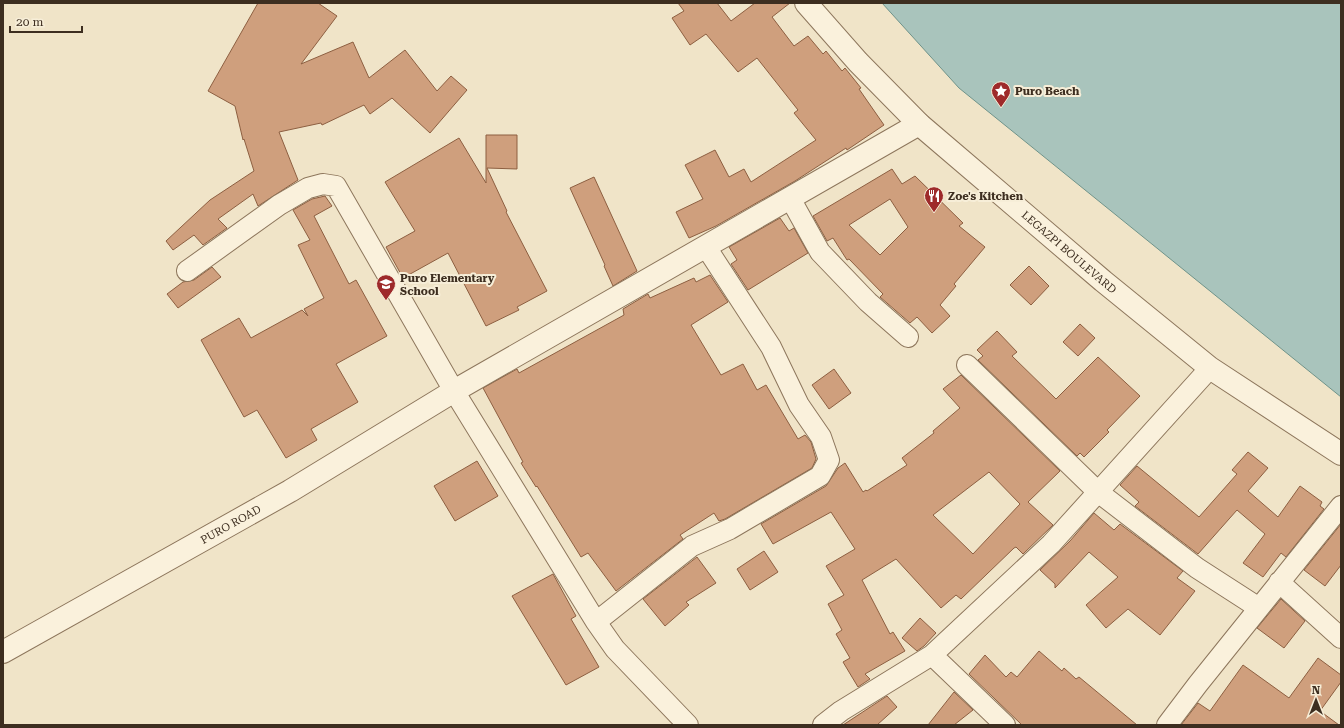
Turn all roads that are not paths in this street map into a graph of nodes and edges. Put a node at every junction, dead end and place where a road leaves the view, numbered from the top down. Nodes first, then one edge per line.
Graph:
1 (806, 3) edge
2 (919, 124) junction
3 (790, 198) junction
4 (706, 247) junction
5 (187, 271) dead end
6 (908, 337) dead end
7 (967, 365) dead end
8 (1210, 368) junction
9 (454, 391) junction
10 (1341, 454) edge
11 (1098, 492) junction
12 (1341, 506) edge
13 (1279, 582) junction
14 (1258, 608) junction
15 (596, 622) junction
16 (1341, 638) edge
17 (3, 652) edge
18 (932, 656) junction
19 (688, 725) edge
20 (823, 725) edge
21 (1005, 725) edge
22 (1167, 725) edge

1 - 2 street, LEGAZPI BOULEVARD
2 - 3 street, PURO ROAD
2 - 8 street, LEGAZPI BOULEVARD
3 - 4 street, PURO ROAD
3 - 6 street
4 - 9 street, PURO ROAD
4 - 15 street
5 - 9 street
7 - 11 street
8 - 10 street, LEGAZPI BOULEVARD
8 - 11 street
9 - 15 street
9 - 17 street, PURO ROAD
11 - 14 street
11 - 18 street
12 - 13 street
13 - 14 street
13 - 16 street
14 - 22 street
15 - 19 street
18 - 20 street
18 - 21 street

